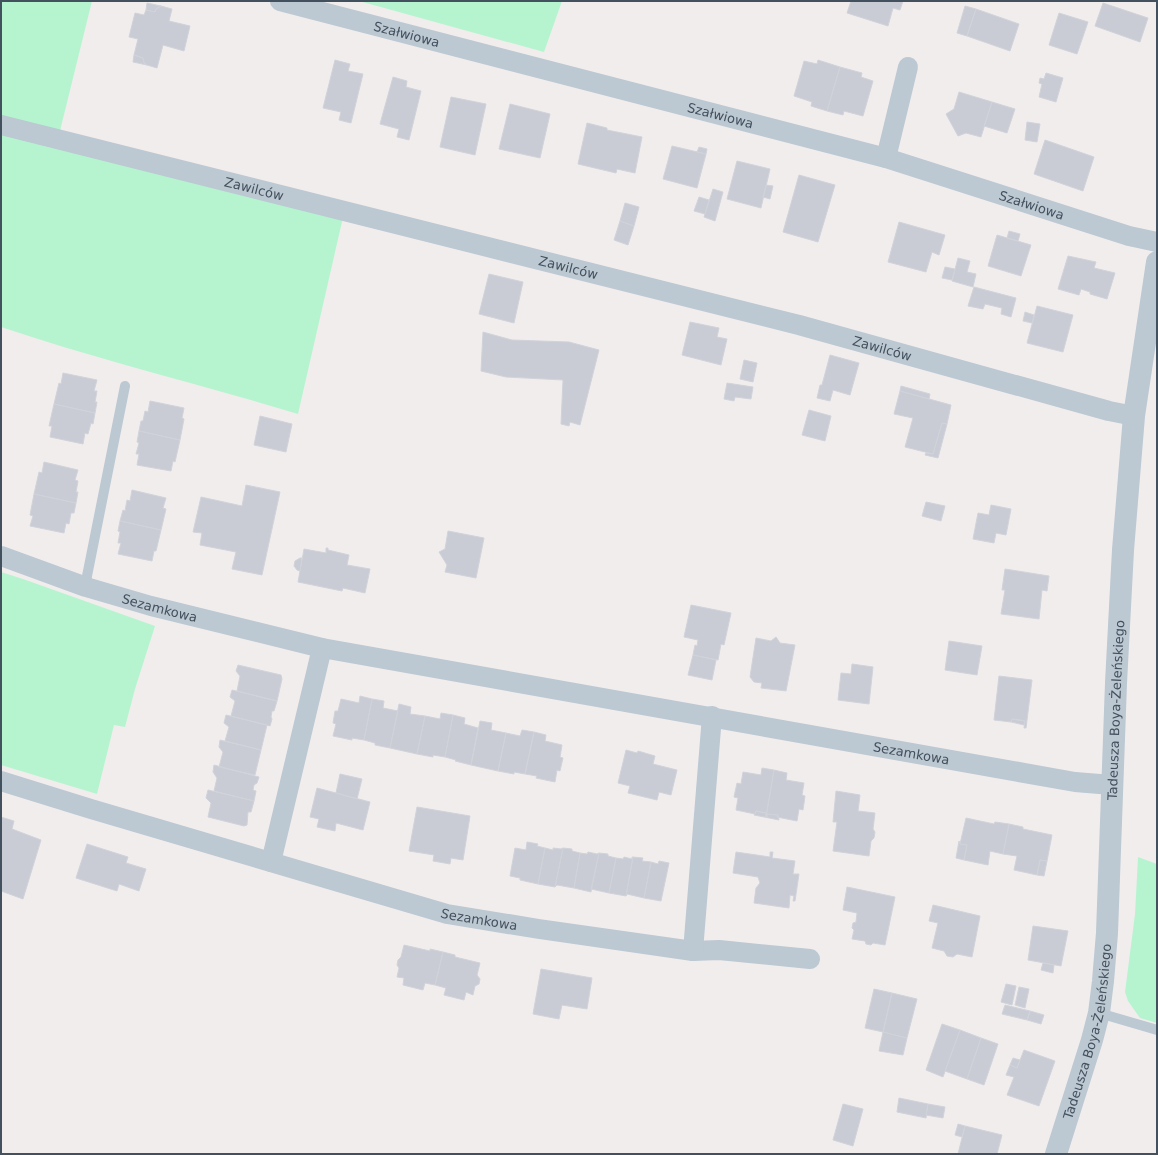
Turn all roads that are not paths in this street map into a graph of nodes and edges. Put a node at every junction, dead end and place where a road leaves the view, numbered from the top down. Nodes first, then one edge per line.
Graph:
1 (280, 1) edge
2 (908, 67) dead end
3 (1, 125) edge
4 (886, 158) junction
5 (1157, 242) edge
6 (1157, 262) edge
7 (125, 386) dead end
8 (1134, 416) junction
9 (1, 556) edge
10 (86, 587) junction
11 (322, 648) junction
12 (712, 716) junction
13 (1, 781) edge
14 (1112, 785) junction
15 (271, 862) junction
16 (693, 951) junction
17 (810, 959) dead end
18 (1099, 1013) junction
19 (1157, 1030) edge
20 (1056, 1154) edge

1 - 4 street, Szałwiowa
2 - 4 street
3 - 8 street, Zawilców
4 - 5 street, Szałwiowa
6 - 8 street, Tadeusza Boya-Żeleńskiego
7 - 10 lane
8 - 14 street, Tadeusza Boya-Żeleńskiego
9 - 10 street, Sezamkowa
10 - 11 street, Sezamkowa
11 - 12 street, Sezamkowa
11 - 15 street
12 - 14 street, Sezamkowa
12 - 16 street
13 - 15 street, Sezamkowa
14 - 18 street, Tadeusza Boya-Żeleńskiego
15 - 16 street, Sezamkowa
16 - 17 street, Sezamkowa
18 - 19 lane
18 - 20 street, Tadeusza Boya-Żeleńskiego

